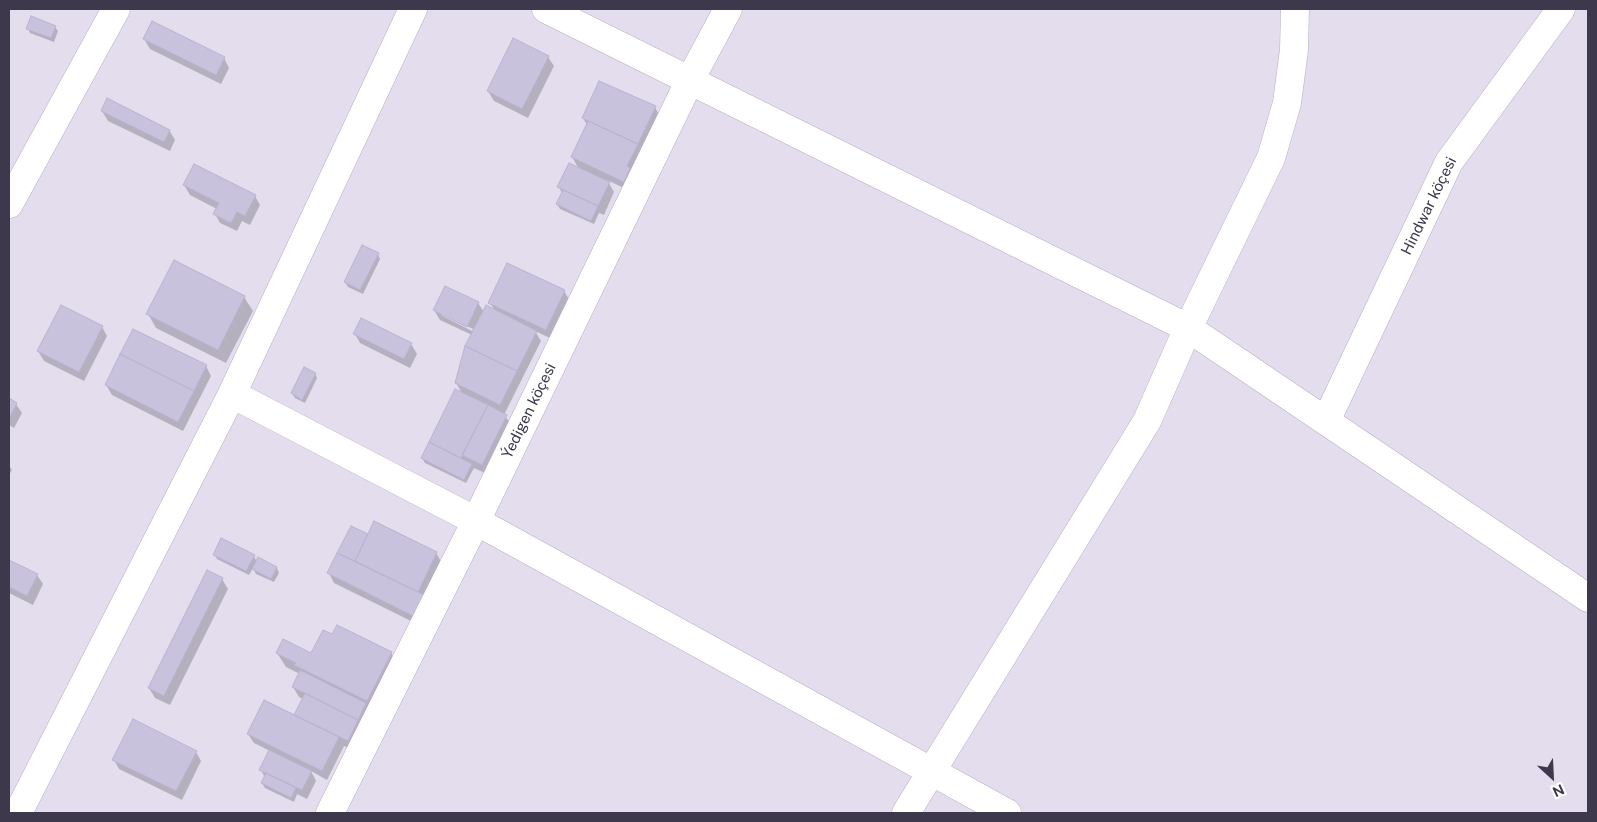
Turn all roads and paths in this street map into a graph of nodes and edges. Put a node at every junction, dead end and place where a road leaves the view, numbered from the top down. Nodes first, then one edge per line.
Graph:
1 (116, 9) edge
2 (413, 9) edge
3 (546, 9) edge
4 (728, 9) edge
5 (1296, 9) edge
6 (1561, 9) edge
7 (690, 80) junction
8 (9, 204) edge
9 (1188, 328) junction
10 (232, 394) junction
11 (1326, 421) junction
12 (476, 521) junction
13 (1588, 598) edge
14 (931, 773) junction
15 (18, 813) edge
16 (330, 813) edge
17 (906, 813) edge
18 (1007, 813) edge

1 - 8 street
2 - 10 street
3 - 7 street
4 - 7 street, Ýedigen köçesi
5 - 9 street
6 - 11 street, Hindwar köçesi
7 - 9 street
7 - 12 street, Ýedigen köçesi
9 - 11 street
9 - 14 street
10 - 12 street
10 - 15 street
11 - 13 street
12 - 14 street
12 - 16 street, Ýedigen köçesi
14 - 17 street
14 - 18 street

